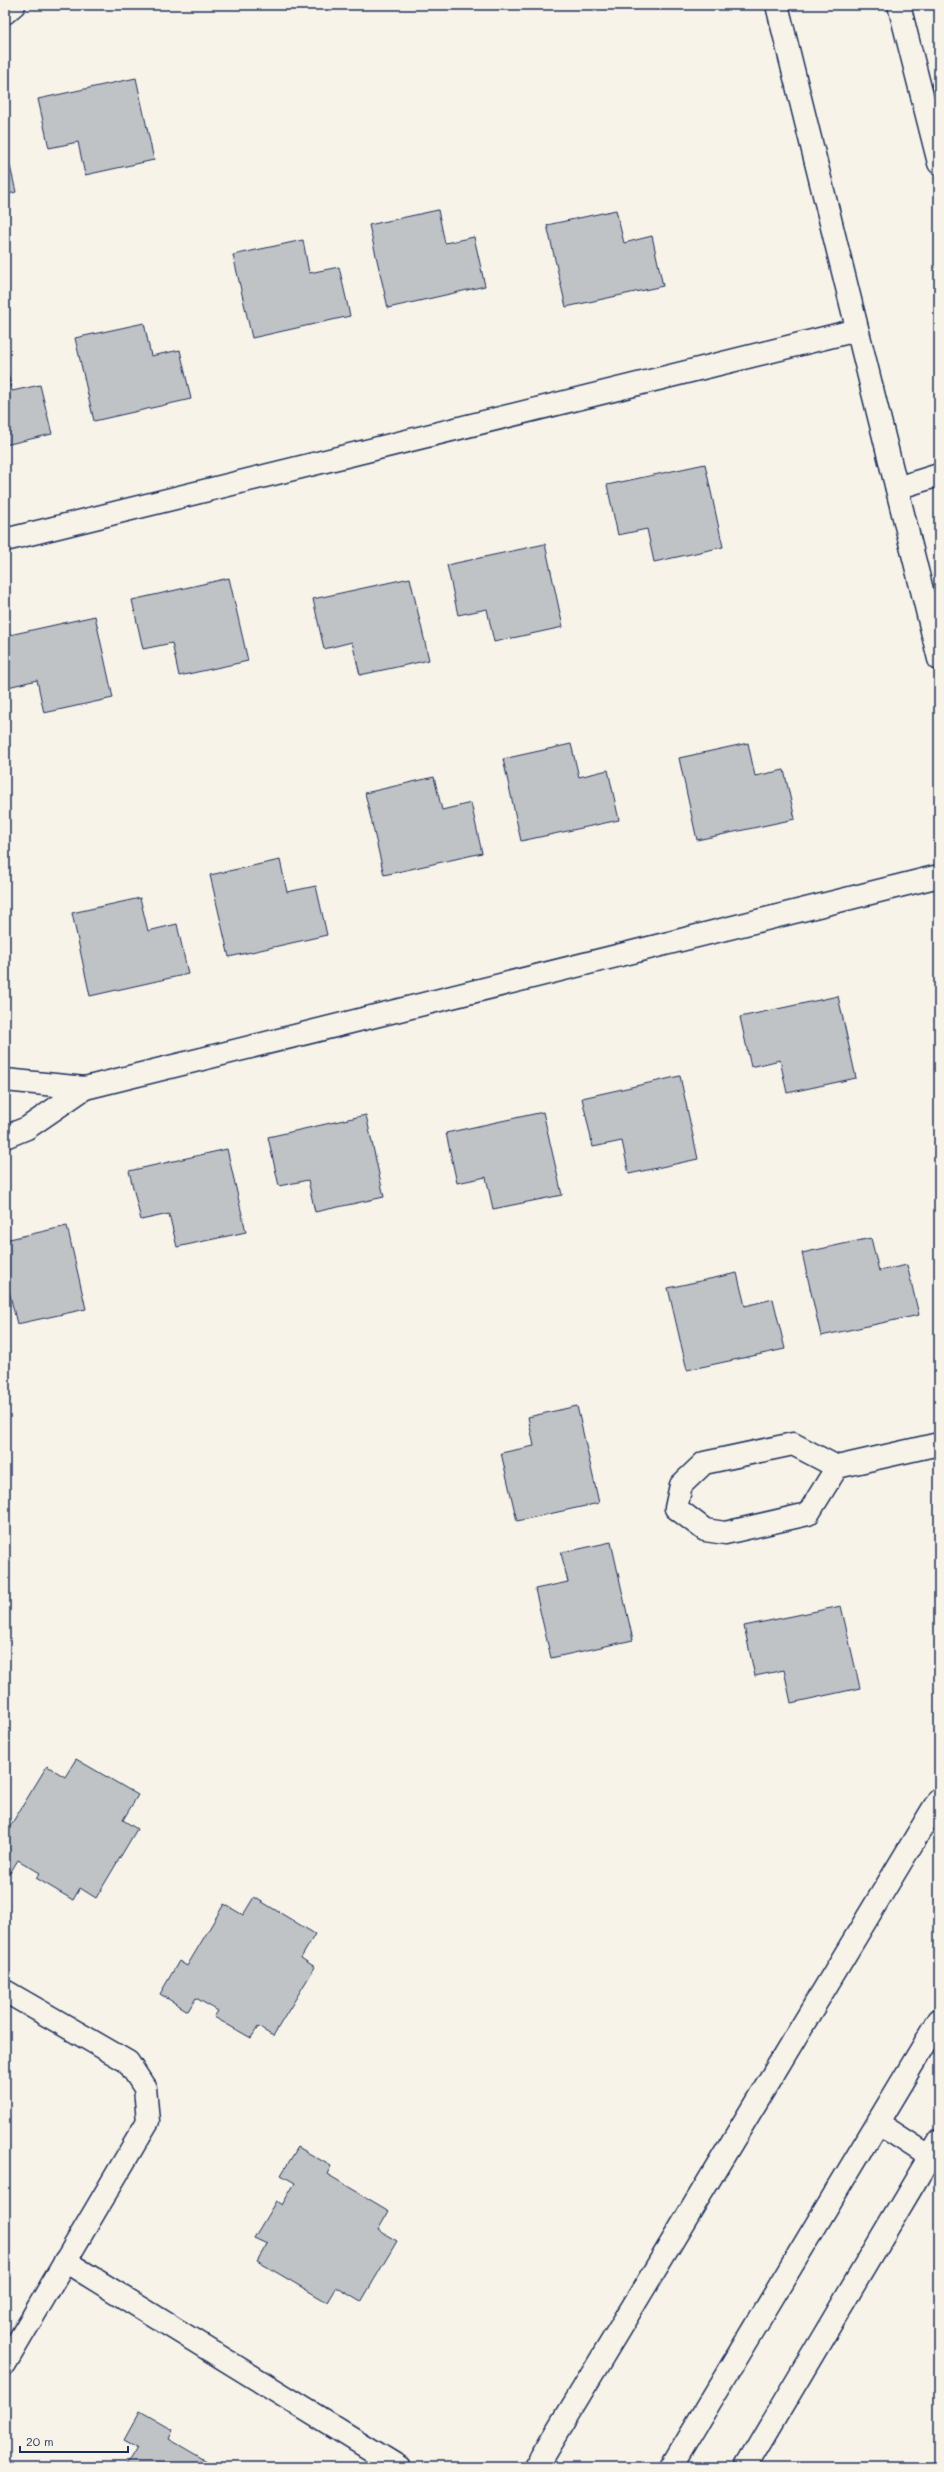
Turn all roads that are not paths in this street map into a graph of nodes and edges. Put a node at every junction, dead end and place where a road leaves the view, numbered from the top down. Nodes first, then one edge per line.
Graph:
1 (14, 5) edge
2 (777, 5) edge
3 (899, 5) edge
4 (5, 13) edge
5 (939, 163) edge
6 (858, 330) junction
7 (939, 475) edge
8 (896, 488) junction
9 (5, 540) edge
10 (939, 659) edge
11 (939, 876) edge
12 (5, 1080) edge
13 (85, 1088) junction
14 (5, 1137) edge
15 (939, 1444) edge
16 (836, 1467) junction
17 (939, 1799) edge
18 (5, 1991) edge
19 (939, 2020) edge
20 (878, 2123) junction
21 (934, 2148) edge
22 (65, 2261) junction
23 (5, 2364) edge
24 (399, 2467) edge
25 (536, 2467) edge
26 (671, 2467) edge
27 (746, 2467) edge

1 - 4 street
2 - 6 street
3 - 5 street
6 - 8 street
6 - 9 street
7 - 8 street
8 - 10 street
11 - 13 street
12 - 13 street
13 - 14 street
15 - 16 street
16 - 16 street
17 - 25 street
18 - 22 street
19 - 20 street
20 - 21 street
20 - 26 street
21 - 27 street
22 - 23 street
22 - 24 street

